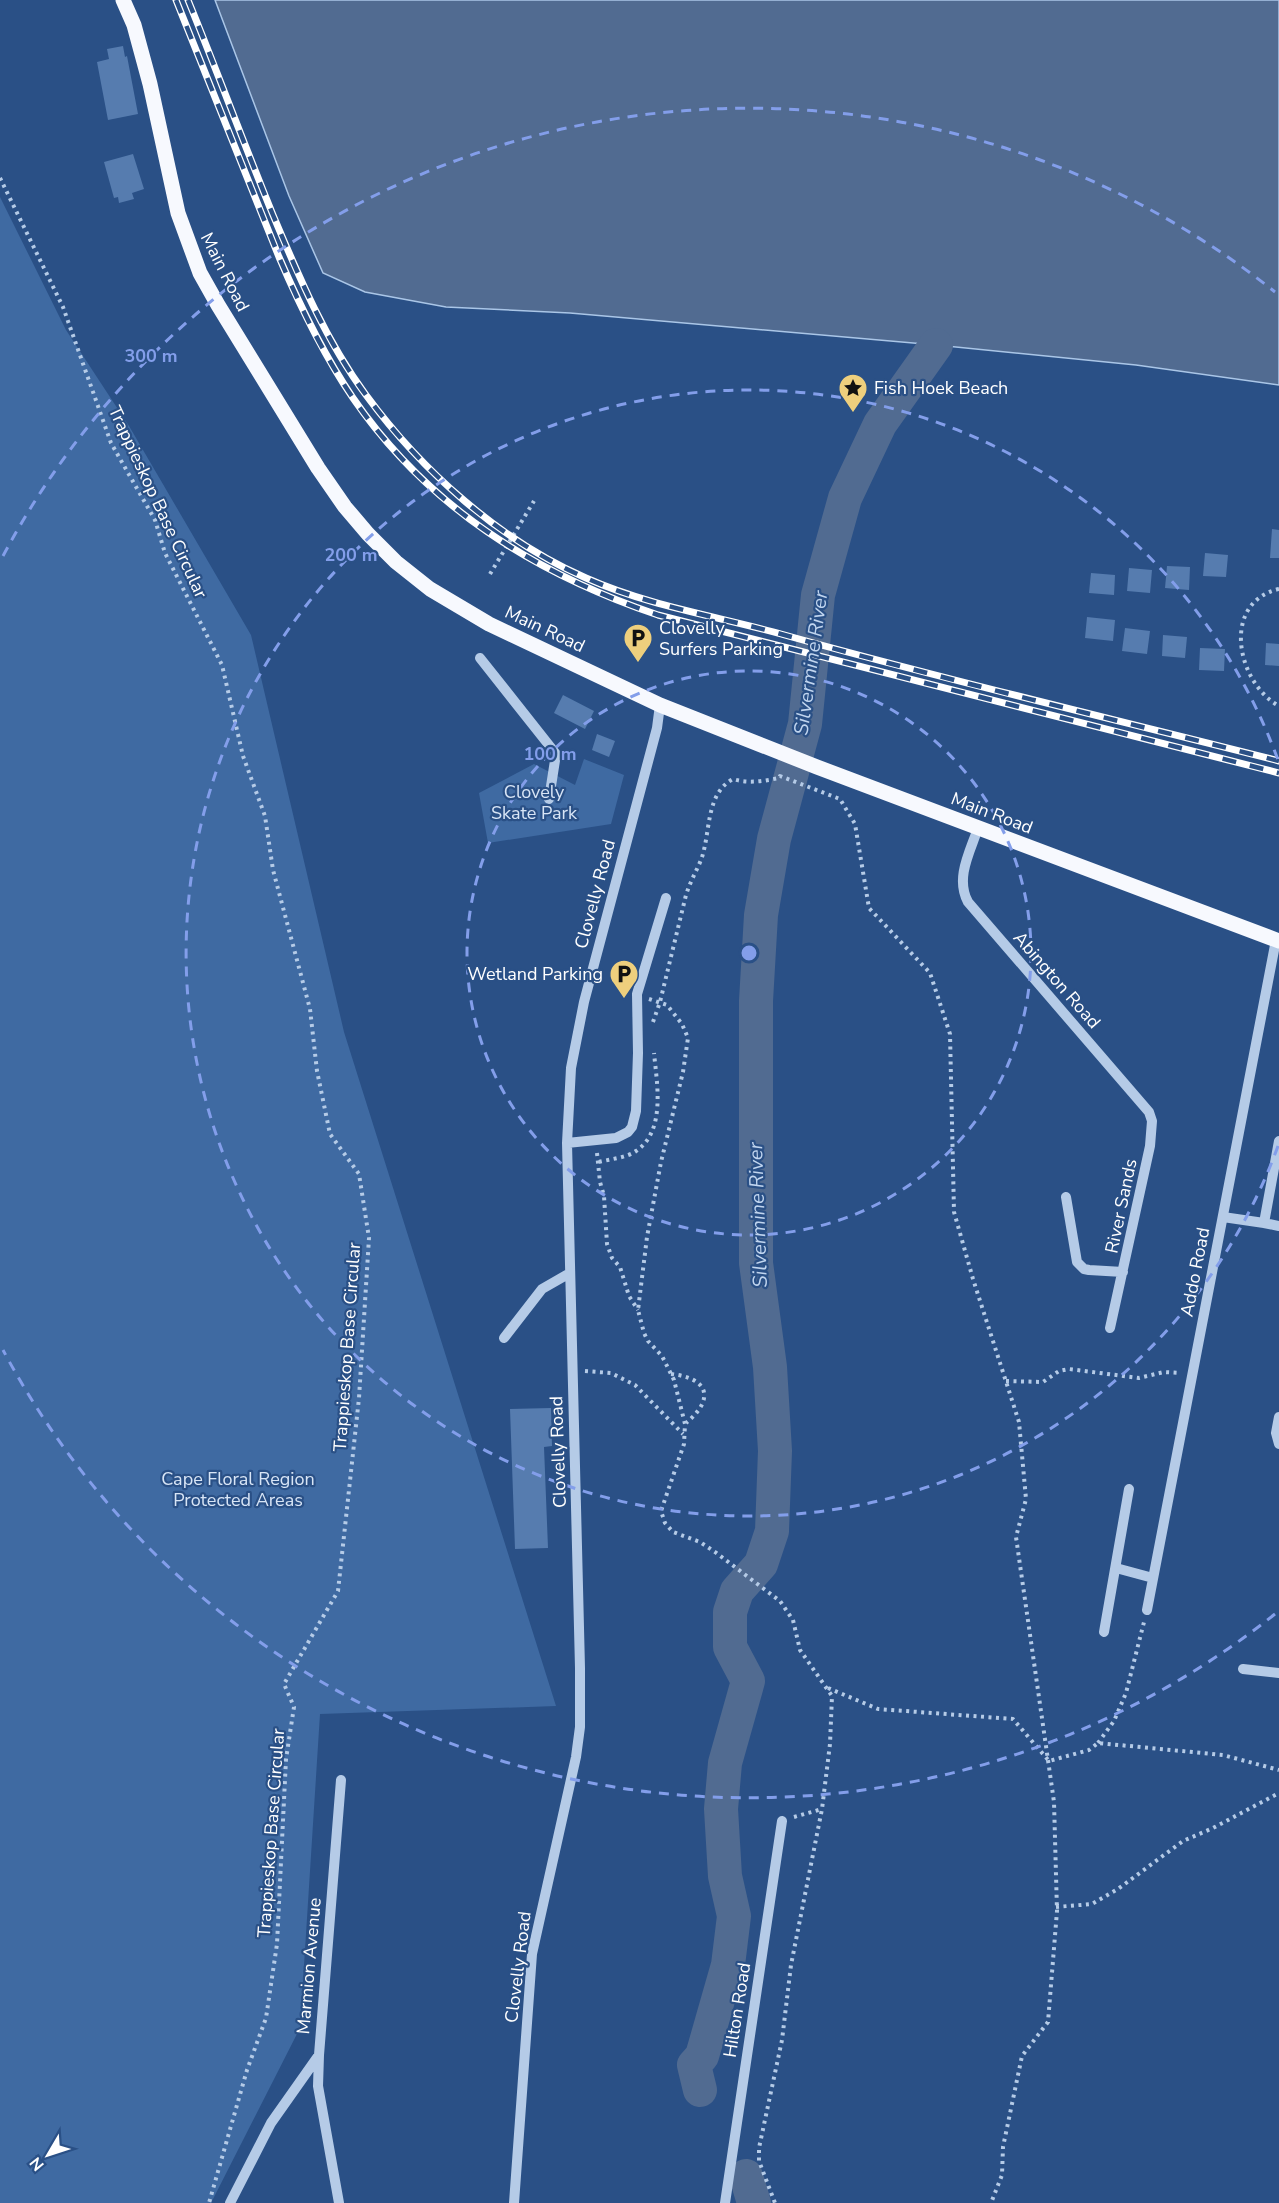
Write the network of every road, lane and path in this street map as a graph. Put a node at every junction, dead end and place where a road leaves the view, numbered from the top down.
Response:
1 (123, 0) edge
2 (0, 178) edge
3 (534, 501) dead end
4 (490, 574) dead end
5 (1279, 590) edge
6 (480, 658) dead end
7 (660, 705) junction
8 (1279, 706) edge
9 (549, 799) dead end
10 (978, 828) junction
11 (666, 898) dead end
12 (1278, 941) edge
13 (637, 994) junction
14 (660, 1002) junction
15 (594, 1141) junction
16 (1279, 1141) edge
17 (567, 1143) junction
18 (1150, 1146) joint
19 (1066, 1197) dead end
20 (1223, 1217) junction
21 (1263, 1223) junction
22 (1279, 1226) edge
23 (1123, 1272) junction
24 (570, 1273) junction
25 (638, 1310) junction
26 (1110, 1328) dead end
27 (504, 1338) dead end
28 (572, 1370) junction
29 (671, 1374) junction
30 (1192, 1377) junction
31 (1006, 1381) junction
32 (1279, 1417) edge
33 (685, 1424) junction
34 (684, 1434) junction
35 (1279, 1444) edge
36 (1129, 1489) dead end
37 (1116, 1568) junction
38 (1153, 1578) junction
39 (1147, 1610) joint
40 (1104, 1632) dead end
41 (1243, 1669) dead end
42 (1279, 1673) edge
43 (827, 1688) junction
44 (1098, 1743) junction
45 (1048, 1761) junction
46 (1279, 1770) edge
47 (341, 1780) dead end
48 (1279, 1793) edge
49 (822, 1809) junction
50 (782, 1821) joint
51 (1056, 1907) junction
52 (319, 2055) junction
53 (209, 2203) edge
54 (230, 2203) edge
55 (339, 2203) edge
56 (514, 2203) edge
57 (725, 2203) edge
58 (775, 2203) edge
59 (991, 2203) edge

1 - 7 main road, Main Road
2 - 53 path, Trappieskop Base Circular
3 - 4 path
5 - 8 path
6 - 9 street
7 - 10 main road, Main Road
7 - 17 street, Clovelly Road
10 - 12 main road, Main Road
10 - 18 street, Abington Road
11 - 13 street
12 - 20 street, Addo Road
13 - 14 path
13 - 15 street
14 - 25 path
14 - 31 path
15 - 17 street
15 - 25 path
16 - 21 street
17 - 24 street, Clovelly Road
18 - 23 street, River Sands
19 - 23 street, River Sands
20 - 21 street
20 - 30 street, Addo Road
21 - 22 street
23 - 26 street, River Sands
24 - 27 street
24 - 28 street, Clovelly Road
25 - 29 path
28 - 34 path
28 - 56 street, Clovelly Road
29 - 33 path
29 - 33 path
30 - 31 path
30 - 38 street, Addo Road
31 - 45 path
32 - 35 street
33 - 34 path
34 - 43 path
36 - 37 street
37 - 38 street
37 - 40 street
38 - 39 street, Addo Road
39 - 44 path
41 - 42 street
43 - 45 path
43 - 49 path
44 - 45 path
44 - 46 path
45 - 51 path
47 - 52 street, Marmion Avenue
48 - 51 path
49 - 50 path
49 - 58 path
50 - 57 street, Hilton Road
51 - 59 path
52 - 54 street, Marmion Avenue
52 - 55 street

